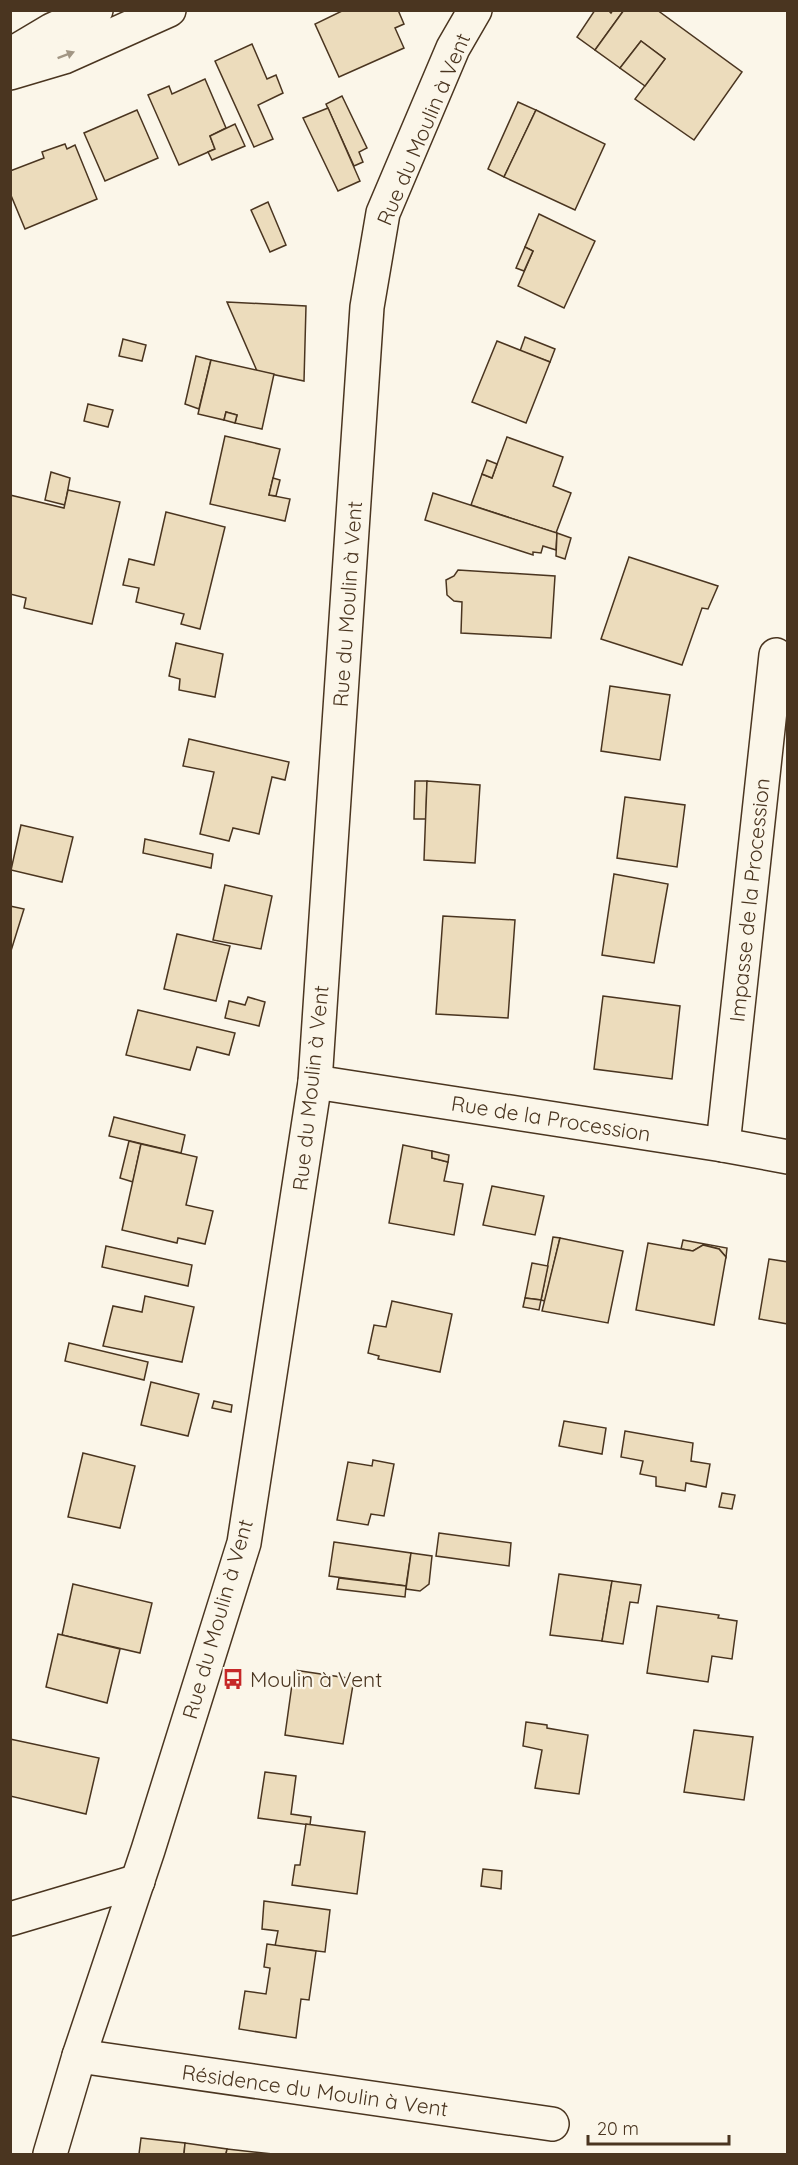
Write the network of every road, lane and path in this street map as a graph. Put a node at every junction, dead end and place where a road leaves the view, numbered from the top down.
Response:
1 (96, 10) edge
2 (169, 10) edge
3 (475, 10) edge
4 (10, 55) edge
5 (10, 74) edge
6 (776, 655) dead end
7 (315, 1082) junction
8 (723, 1145) junction
9 (788, 1157) edge
10 (138, 1881) junction
11 (10, 1919) edge
12 (79, 2056) junction
13 (552, 2124) dead end
14 (50, 2154) edge

1 - 4 street
5 -> 2 street
3 - 7 street, Rue du Moulin à Vent
6 - 8 street, Impasse de la Procession
7 - 8 street, Rue de la Procession
7 - 10 street, Rue du Moulin à Vent
8 - 9 street, Rue de la Procession
10 - 11 street
10 - 12 street, Rue du Moulin à Vent
12 - 13 street, Résidence du Moulin à Vent
12 - 14 street, Rue du Moulin à Vent

